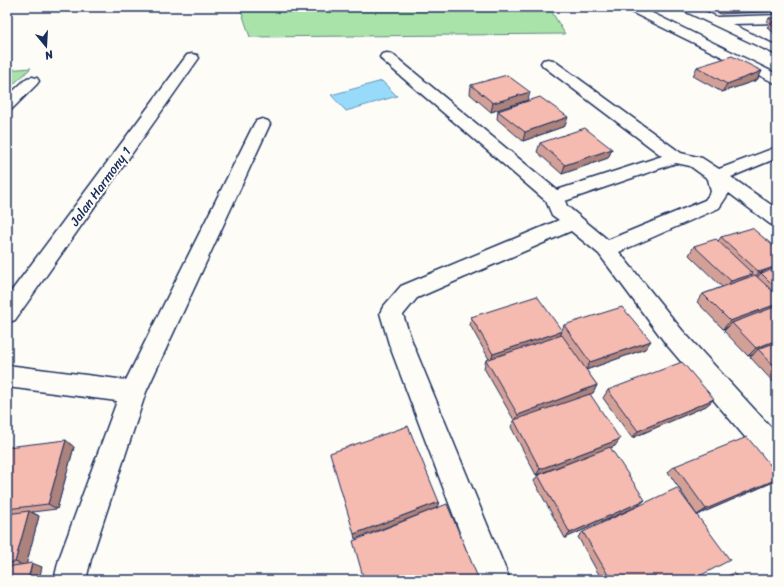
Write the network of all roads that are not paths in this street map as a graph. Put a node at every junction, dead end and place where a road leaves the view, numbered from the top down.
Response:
1 (631, 7) edge
2 (655, 7) edge
3 (686, 7) edge
4 (777, 19) edge
5 (714, 21) junction
6 (777, 51) edge
7 (387, 57) dead end
8 (192, 58) dead end
9 (548, 63) dead end
10 (777, 68) edge
11 (777, 80) edge
12 (32, 81) dead end
13 (7, 106) edge
14 (262, 124) dead end
15 (777, 152) edge
16 (675, 157) junction
17 (717, 176) junction
18 (554, 198) junction
19 (777, 219) edge
20 (573, 222) junction
21 (606, 249) junction
22 (7, 314) edge
23 (7, 376) edge
24 (133, 392) junction
25 (777, 454) edge
26 (70, 580) edge
27 (494, 580) edge

1 - 11 street
2 - 10 street
3 - 5 street
4 - 5 street
5 - 6 street
7 - 18 street
8 - 22 street, Jalan Harmony 1
9 - 16 street
12 - 13 street
14 - 24 street
15 - 17 street
16 - 17 street
16 - 18 street
17 - 19 street
17 - 21 street
18 - 20 street
20 - 21 street
20 - 27 street
21 - 25 street
23 - 24 street
24 - 26 street

